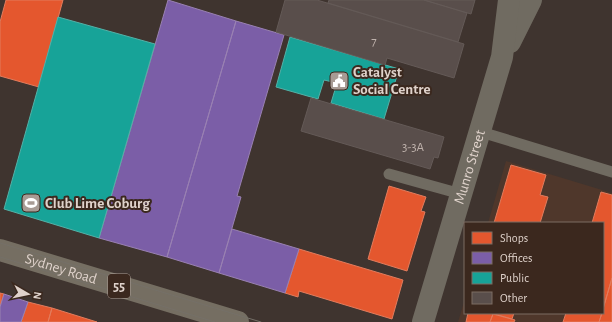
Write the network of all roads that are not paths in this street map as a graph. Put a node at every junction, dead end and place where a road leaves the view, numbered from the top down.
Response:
1 (509, 0) edge
2 (530, 0) edge
3 (502, 57) junction
4 (480, 132) junction
5 (612, 172) edge
6 (389, 174) dead end
7 (462, 194) junction
8 (0, 250) edge
9 (238, 322) edge
10 (423, 322) edge

1 - 3 street, Munro Street
2 - 3 street, Munro Street
3 - 4 street, Munro Street
4 - 5 lane
4 - 7 street, Munro Street
6 - 7 lane
7 - 10 street, Munro Street
8 - 9 highway, Sydney Road / 55

